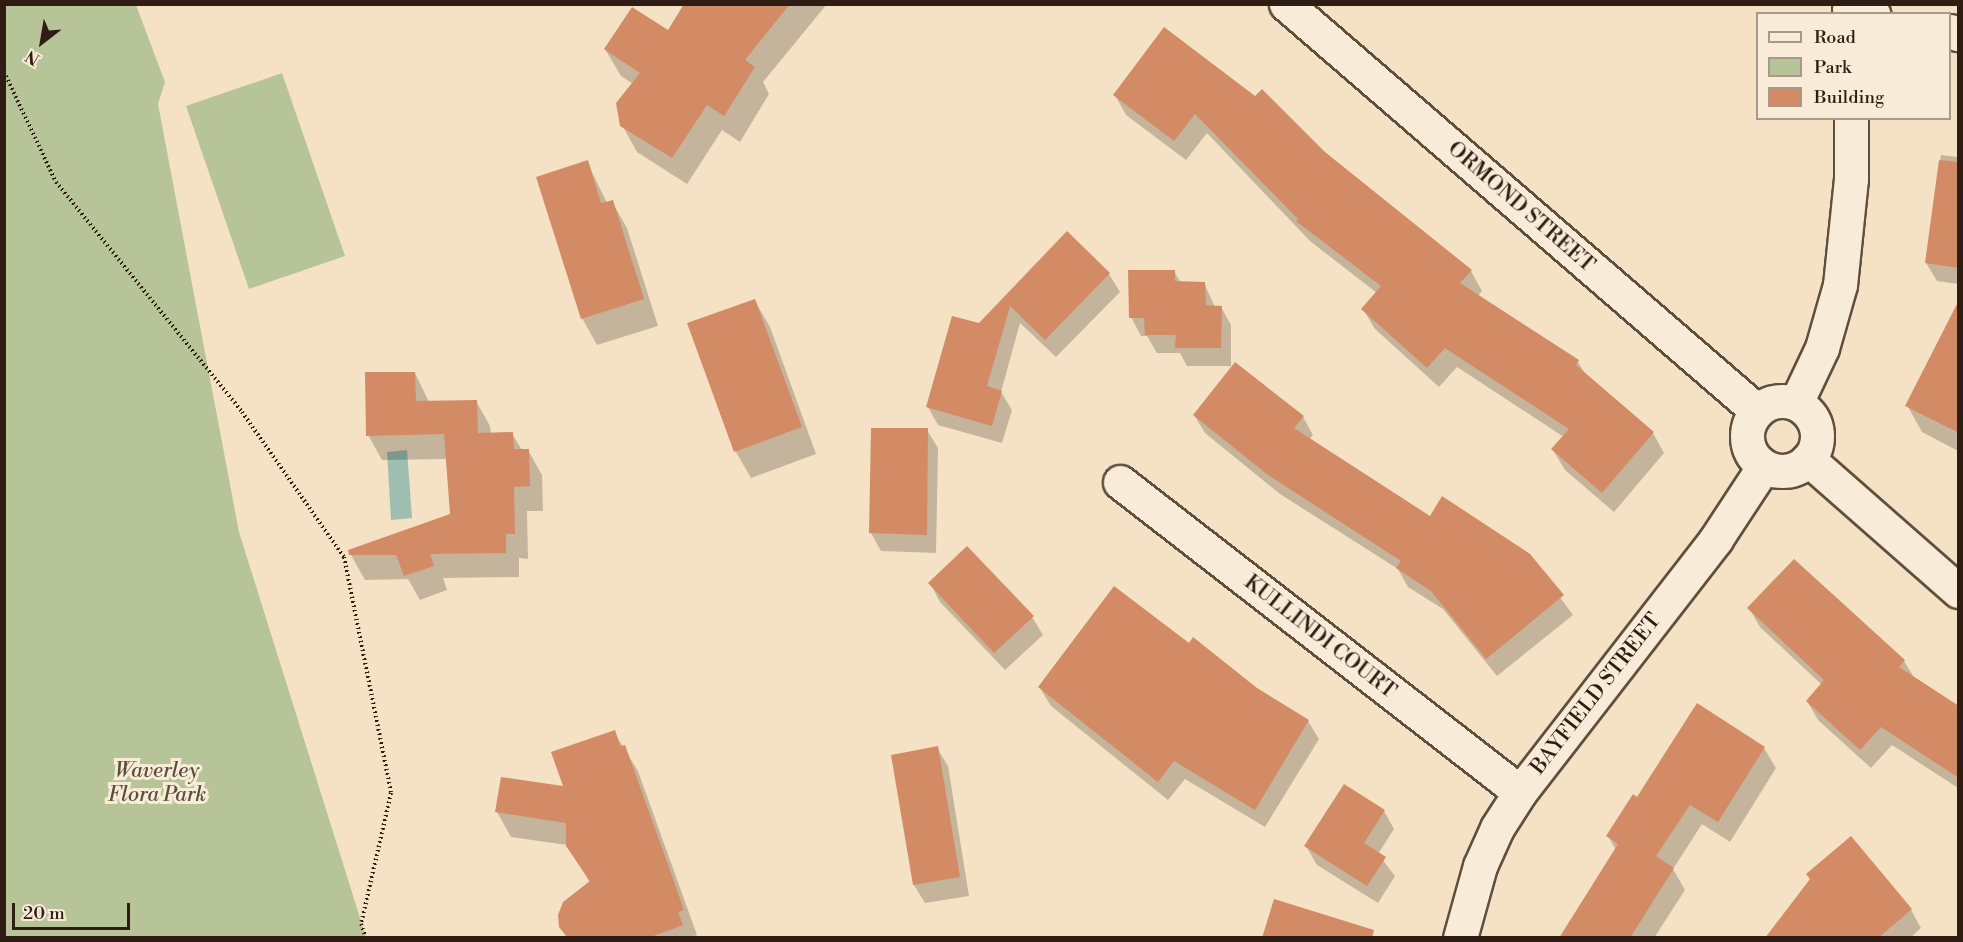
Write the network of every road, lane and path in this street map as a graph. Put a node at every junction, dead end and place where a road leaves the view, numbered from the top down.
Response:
1 (1286, 4) edge
2 (4, 72) edge
3 (1851, 120) edge
4 (1796, 403) junction
5 (1756, 410) junction
6 (1808, 459) junction
7 (1764, 466) junction
8 (1120, 482) dead end
9 (1959, 591) edge
10 (1520, 792) junction
11 (366, 938) edge
12 (1460, 938) edge

1 - 5 street, ORMOND STREET
2 - 11 path
3 - 4 street
4 - 5 street
4 - 6 street
5 - 7 street
6 - 7 street
6 - 9 street
7 - 10 street, BAYFIELD STREET
8 - 10 street, KULLINDI COURT
10 - 12 street, BAYFIELD STREET

